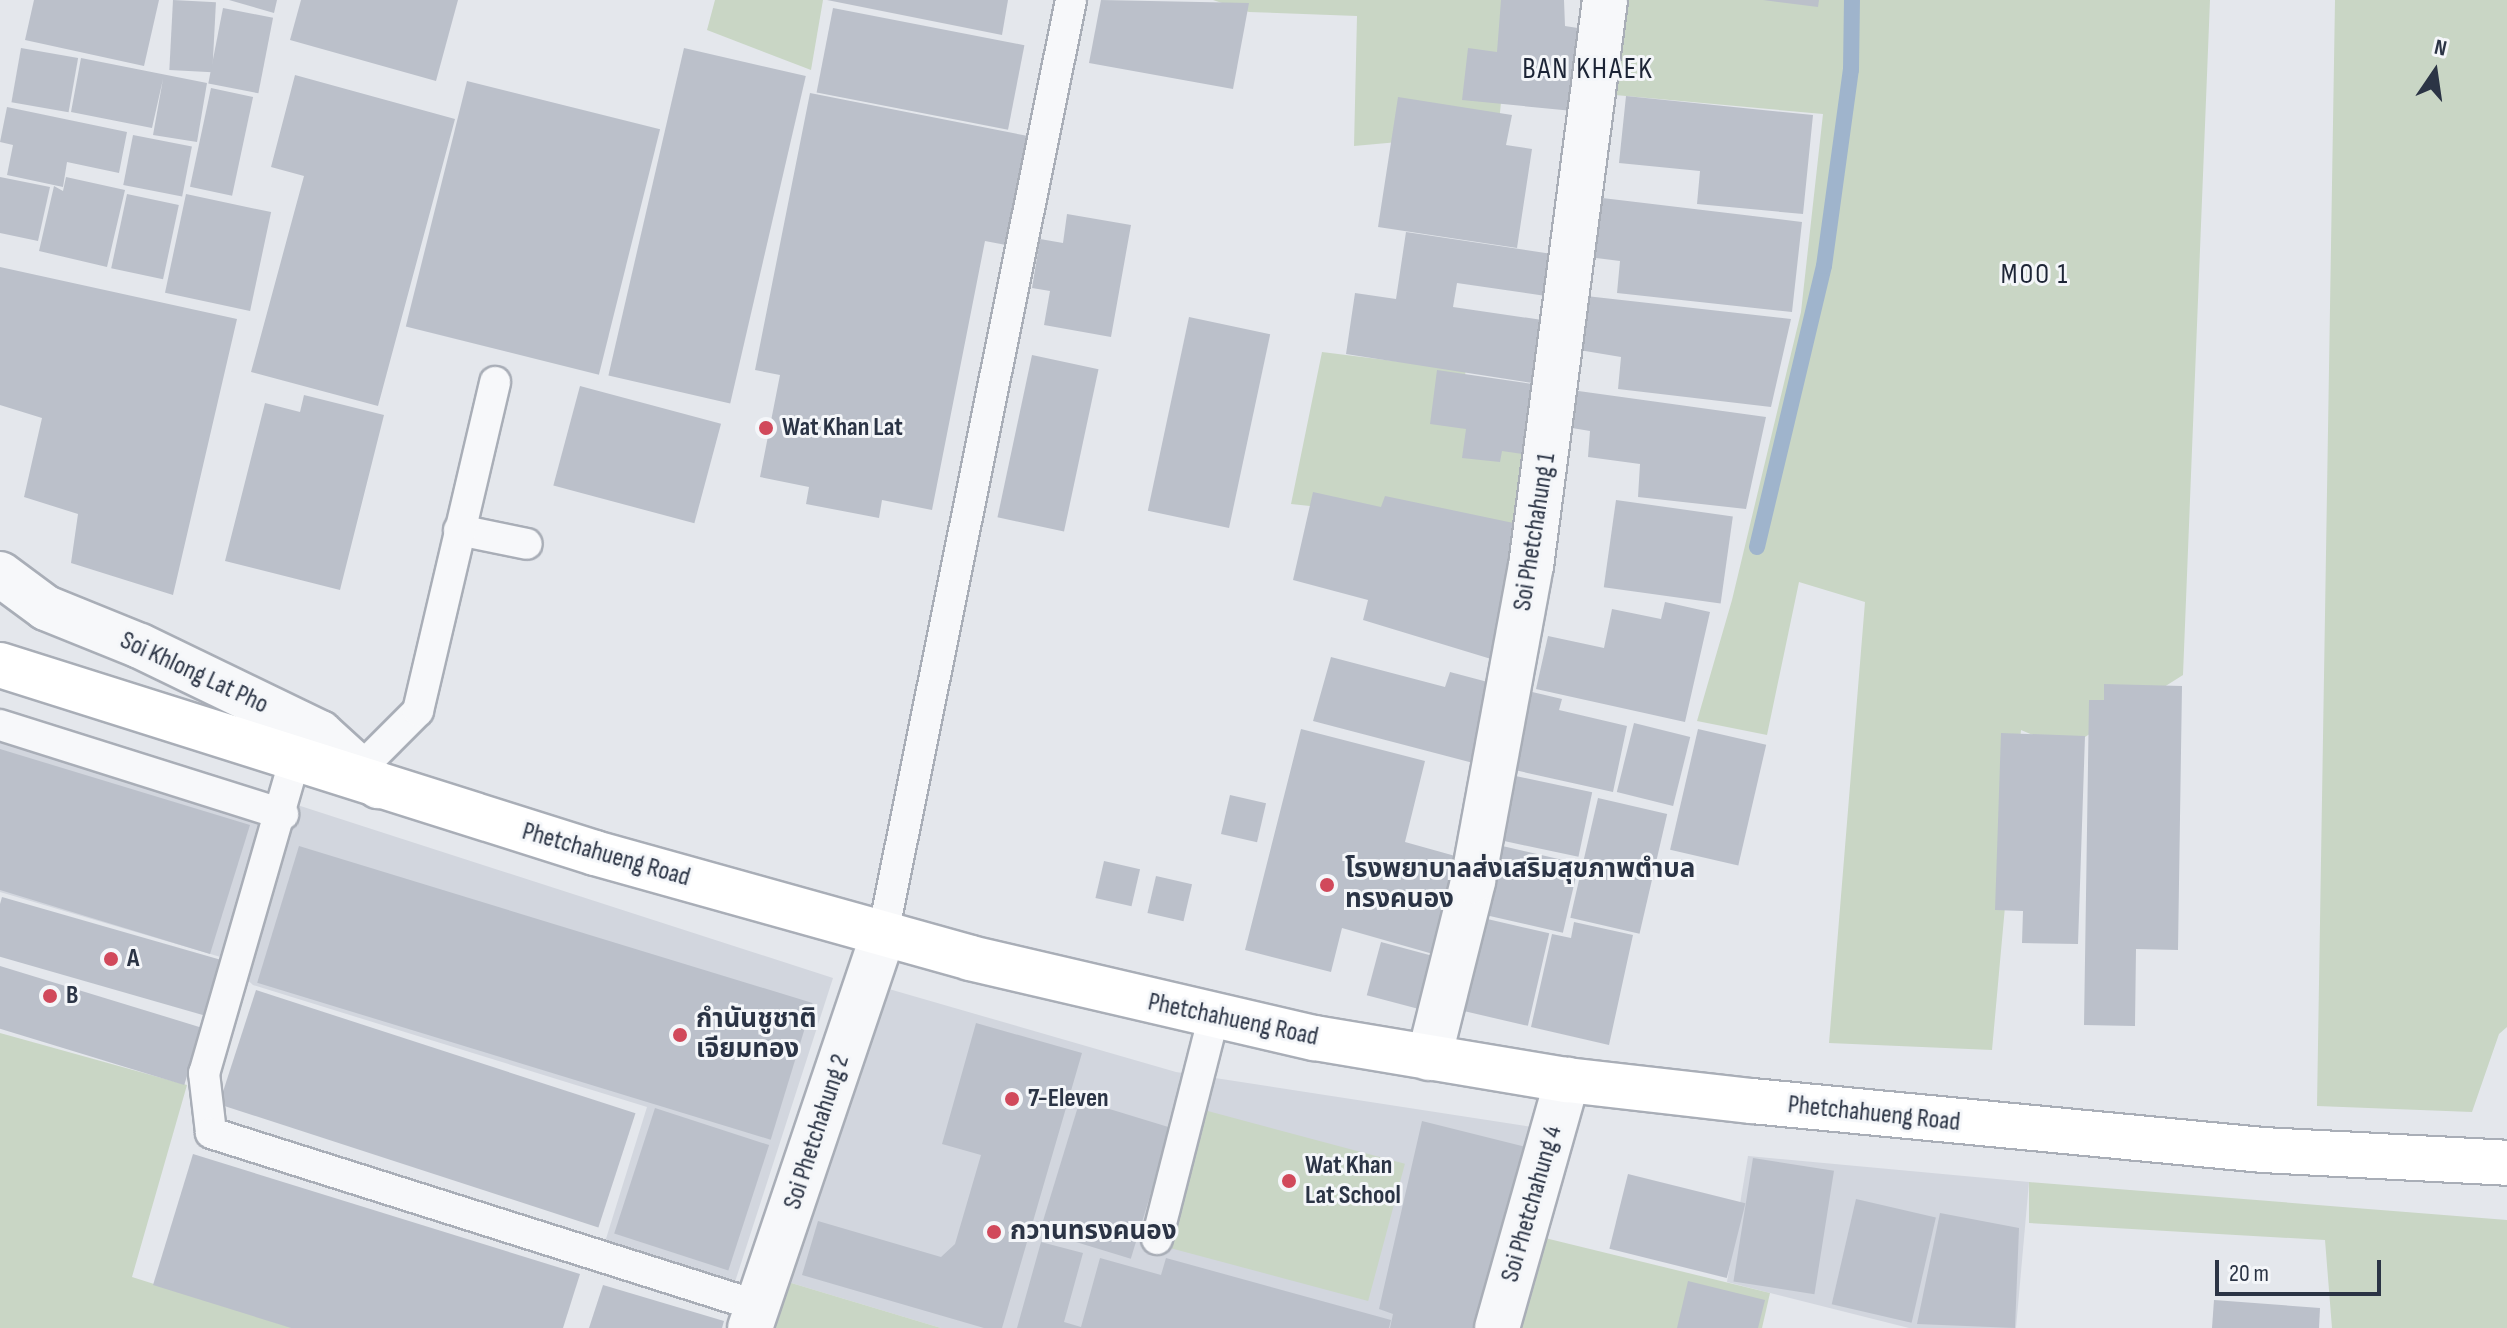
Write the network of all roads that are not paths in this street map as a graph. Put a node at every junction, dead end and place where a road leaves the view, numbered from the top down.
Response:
1 (1071, 0) edge
2 (1605, 0) edge
3 (495, 382) dead end
4 (459, 530) junction
5 (527, 544) dead end
6 (0, 574) edge
7 (0, 665) edge
8 (0, 725) edge
9 (294, 762) junction
10 (369, 778) junction
11 (283, 814) junction
12 (883, 934) junction
13 (1214, 1016) junction
14 (1429, 1058) junction
15 (1567, 1080) junction
16 (2507, 1163) edge
17 (1157, 1239) dead end
18 (754, 1317) edge
19 (1497, 1328) edge

1 - 12 lane
2 - 14 street, Soi Phetchahung 1
3 - 4 lane
4 - 5 lane
4 - 10 lane
6 - 10 street, Soi Khlong Lat Pho
7 - 9 main road, Phetchahueng Road
8 - 11 lane
9 - 10 main road, Phetchahueng Road
9 - 11 lane
10 - 12 main road, Phetchahueng Road
11 - 18 lane
12 - 13 main road, Phetchahueng Road
12 - 18 street, Soi Phetchahung 2
13 - 14 main road, Phetchahueng Road
13 - 17 lane
14 - 15 main road, Phetchahueng Road
15 - 16 main road, Phetchahueng Road
15 - 19 street, Soi Phetchahung 4

